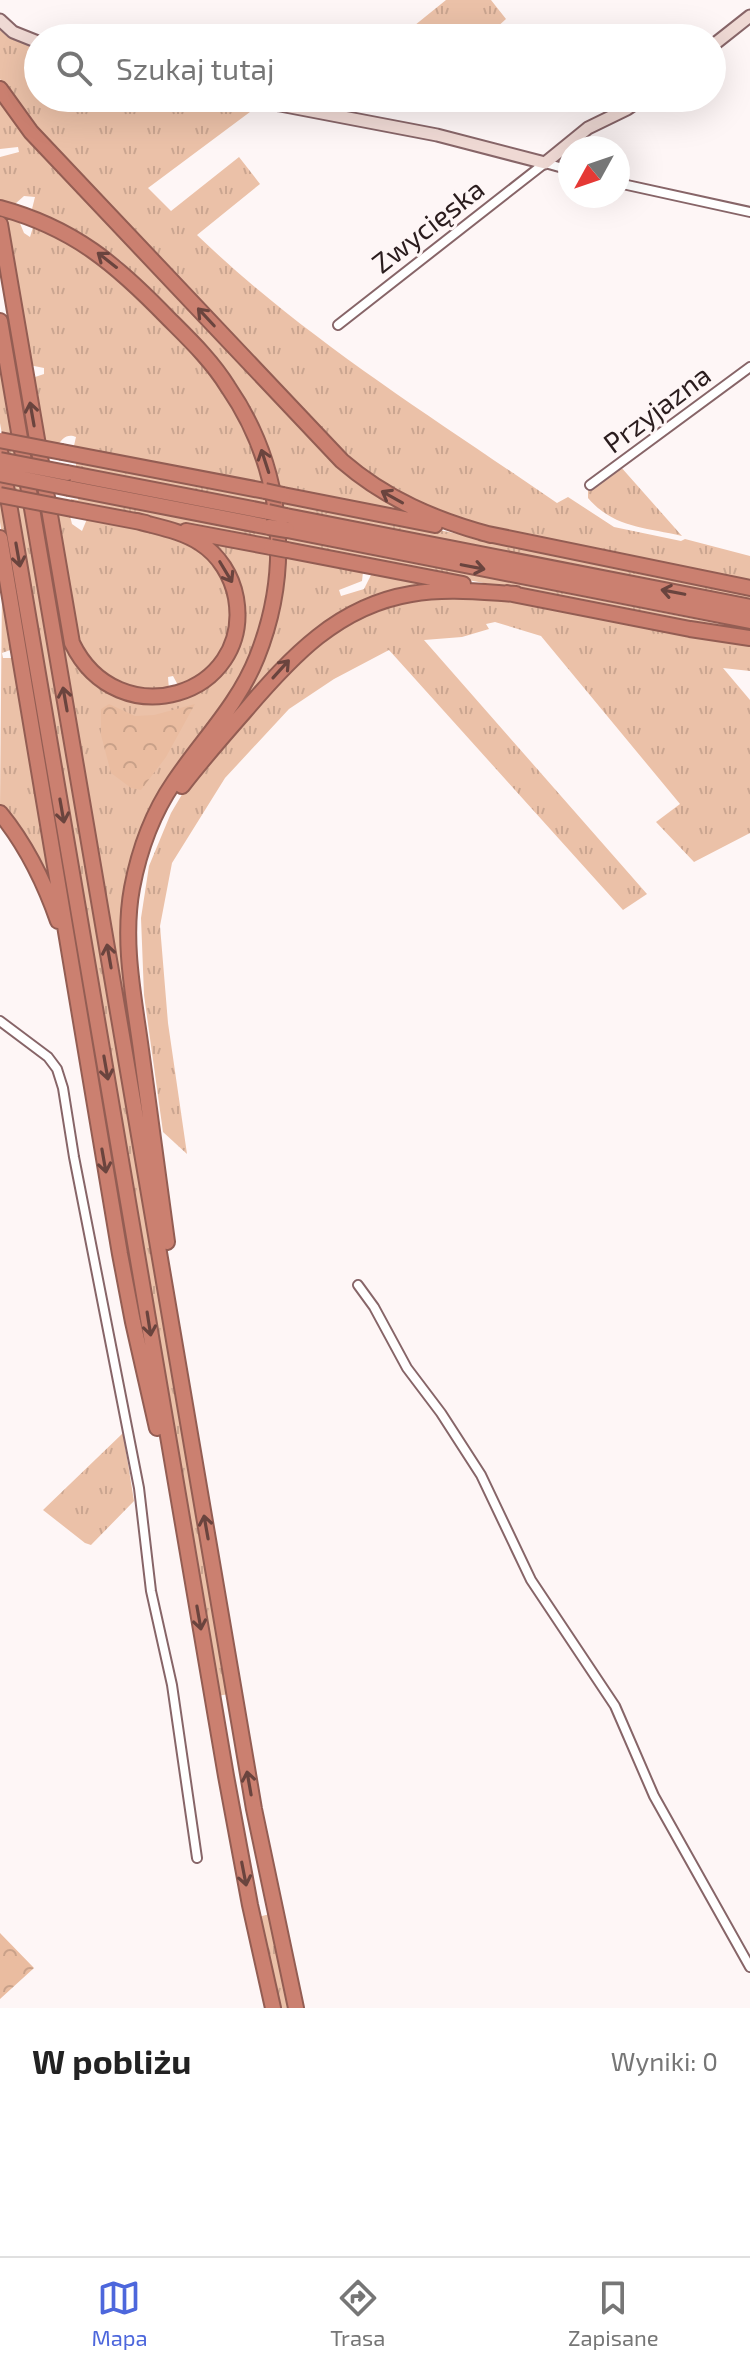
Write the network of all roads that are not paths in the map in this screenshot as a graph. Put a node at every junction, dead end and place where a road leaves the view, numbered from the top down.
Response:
1 (750, 16) edge
2 (0, 20) edge
3 (726, 35) edge
4 (24, 36) edge
5 (0, 89) edge
6 (317, 112) edge
7 (621, 112) edge
8 (545, 163) junction
9 (558, 167) edge
10 (630, 186) edge
11 (0, 208) edge
12 (750, 212) edge
13 (0, 224) edge
14 (0, 321) edge
15 (338, 325) dead end
16 (750, 367) edge
17 (0, 440) edge
18 (0, 451) edge
19 (0, 460) edge
20 (0, 474) edge
21 (68, 480) junction
22 (590, 485) dead end
23 (0, 495) edge
24 (137, 521) junction
25 (286, 523) junction
26 (491, 535) junction
27 (0, 538) edge
28 (750, 588) edge
29 (516, 594) junction
30 (750, 607) edge
31 (750, 621) edge
32 (750, 638) edge
33 (0, 813) edge
34 (133, 884) junction
35 (73, 973) junction
36 (0, 1021) edge
37 (358, 1285) dead end
38 (175, 1346) junction
39 (180, 1514) junction
40 (197, 1858) dead end
41 (750, 1967) edge
42 (273, 2008) edge
43 (296, 2008) edge

1 - 3 street
2 - 4 street
26 -> 5 highway
6 - 8 street
7 - 8 street
8 - 9 street
8 - 15 street, Zwycięska
10 - 12 street
34 -> 11 highway
24 -> 13 highway
38 -> 14 highway
16 - 22 street, Przyjazna
17 - 26 highway, bridge
18 -> 39 highway
19 - 21 highway, bridge
20 - 21 highway, bridge
21 - 25 highway, bridge
23 - 24 highway, bridge
24 - 29 highway, bridge
30 -> 25 highway
25 -> 31 highway
26 - 28 highway
27 - 35 highway
29 - 32 highway
34 -> 29 highway
33 - 35 highway
34 - 38 highway
35 -> 39 highway
36 - 40 street
37 - 41 street
43 -> 38 highway
39 -> 42 highway

